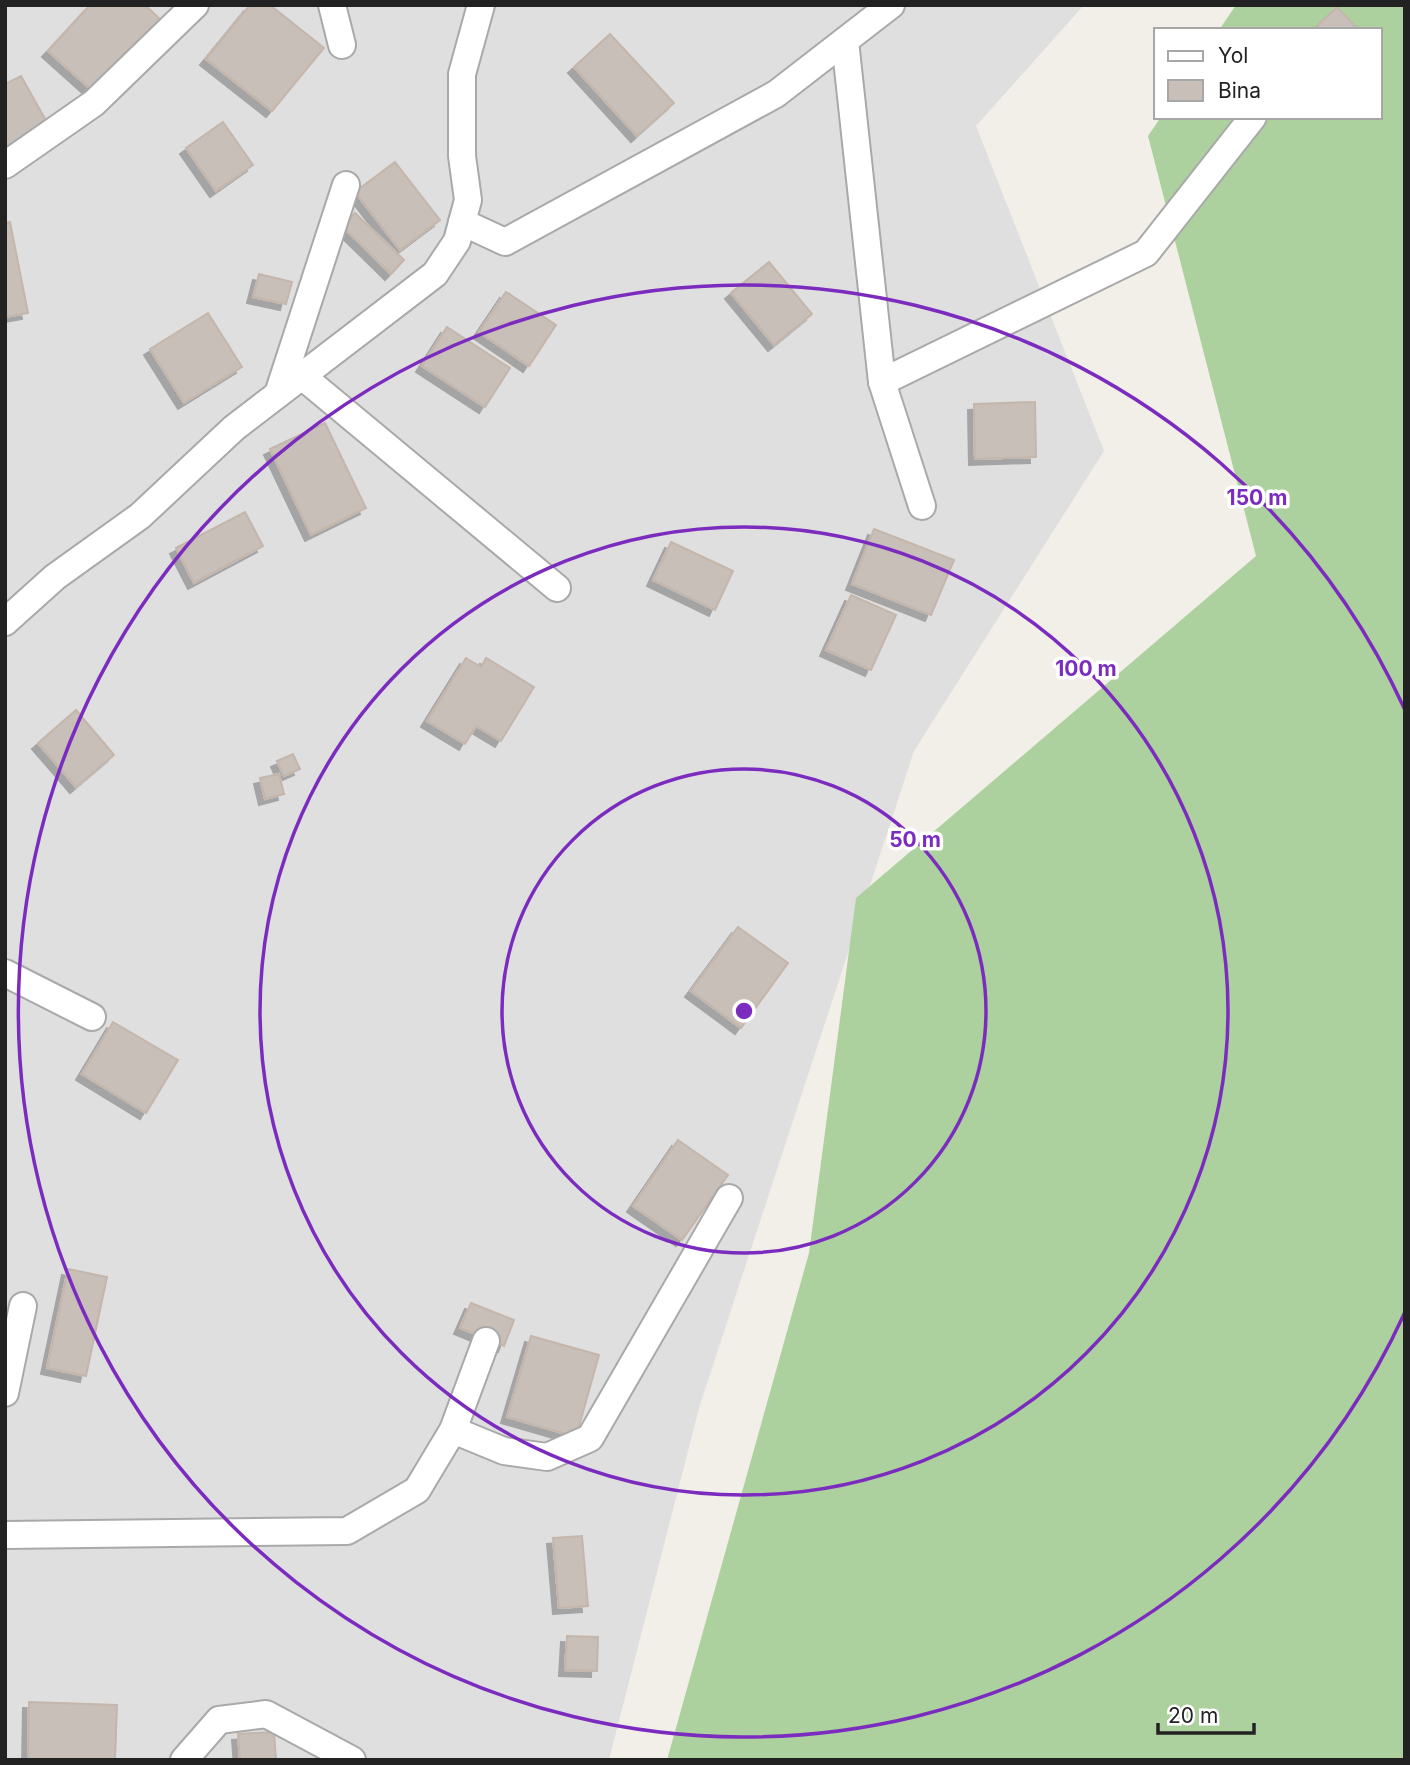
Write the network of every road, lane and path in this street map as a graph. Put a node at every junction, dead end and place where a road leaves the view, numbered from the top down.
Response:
1 (195, 5) edge
2 (332, 5) edge
3 (481, 5) edge
4 (891, 5) edge
5 (845, 41) junction
6 (342, 44) dead end
7 (1251, 119) edge
8 (5, 165) edge
9 (346, 185) dead end
10 (462, 222) junction
11 (302, 376) junction
12 (882, 382) junction
13 (278, 394) junction
14 (922, 506) dead end
15 (557, 588) dead end
16 (5, 622) edge
17 (5, 973) edge
18 (92, 1017) dead end
19 (729, 1198) dead end
20 (23, 1306) dead end
21 (486, 1341) dead end
22 (5, 1393) edge
23 (453, 1430) junction
24 (5, 1535) edge
25 (184, 1760) edge
26 (352, 1760) edge

1 - 8 street
2 - 6 street
3 - 10 street
4 - 5 street
5 - 10 street
5 - 12 street
7 - 12 street
9 - 13 street
10 - 11 street
11 - 13 street
11 - 15 street
12 - 14 street
13 - 16 street
17 - 18 street
19 - 23 street
20 - 22 street
21 - 23 street
23 - 24 street
25 - 26 street

